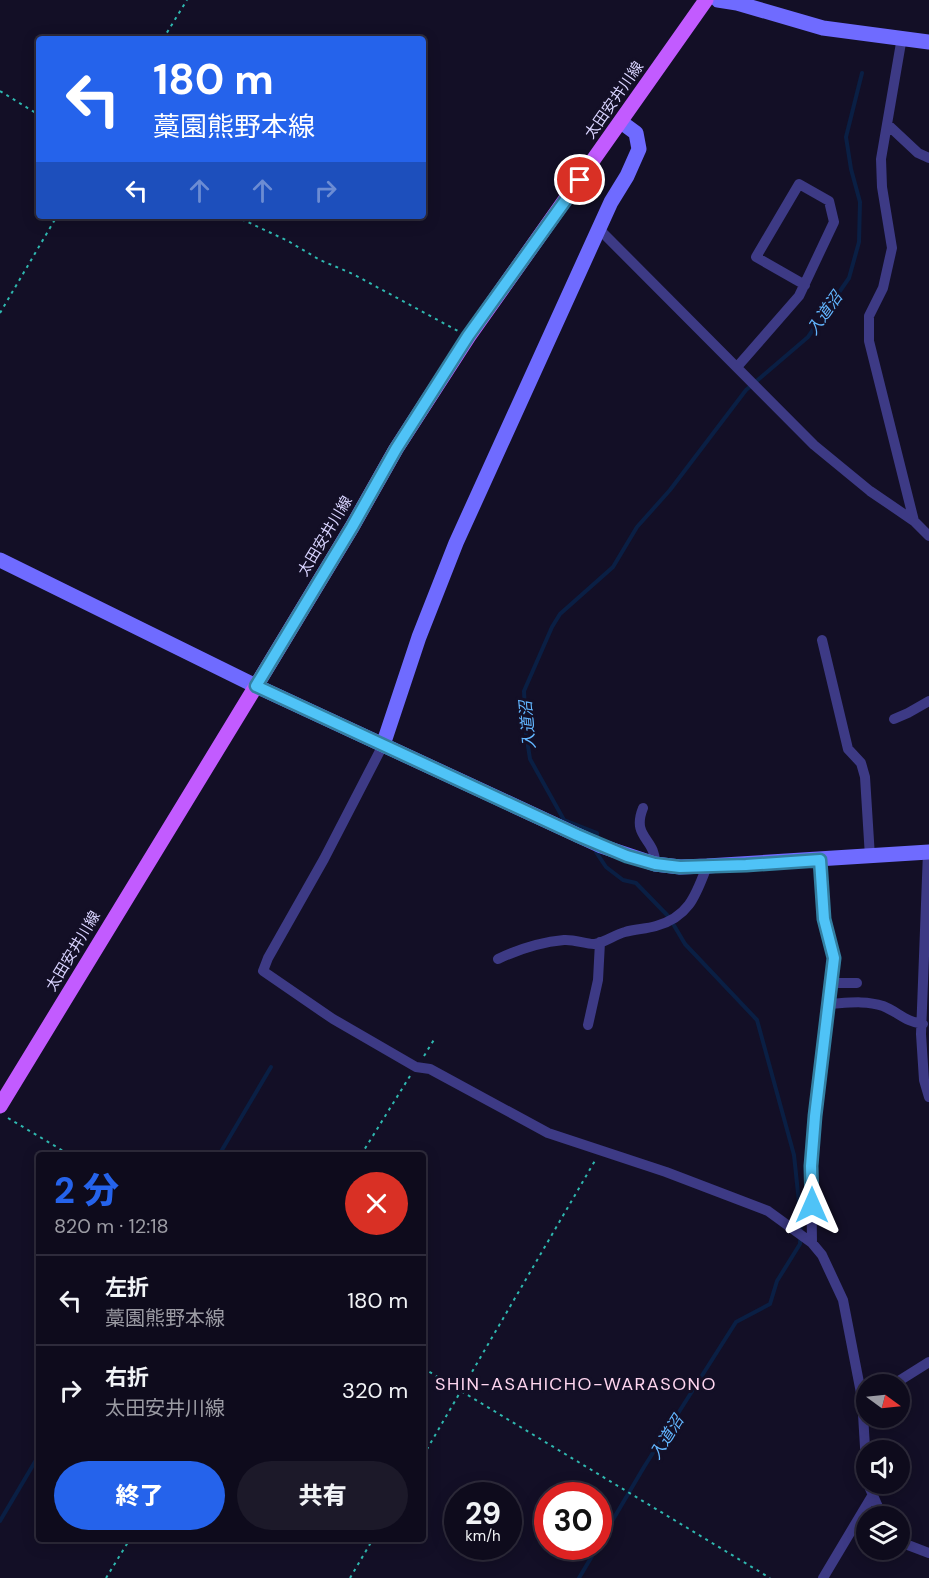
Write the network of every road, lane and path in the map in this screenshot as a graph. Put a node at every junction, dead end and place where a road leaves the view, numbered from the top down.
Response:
1 (187, 0) edge
2 (706, 0) edge
3 (718, 0) edge
4 (165, 36) edge
5 (902, 37) junction
6 (929, 42) edge
7 (0, 91) edge
8 (36, 113) edge
9 (621, 122) junction
10 (887, 124) junction
11 (929, 158) edge
12 (55, 219) edge
13 (241, 219) edge
14 (600, 230) junction
15 (805, 285) junction
16 (0, 312) edge
17 (468, 336) junction
18 (737, 367) junction
19 (914, 521) junction
20 (929, 536) edge
21 (0, 560) edge
22 (822, 640) dead end
23 (256, 686) junction
24 (929, 701) edge
25 (894, 719) dead end
26 (382, 745) junction
27 (643, 808) dead end
28 (929, 852) edge
29 (870, 857) junction
30 (820, 860) junction
31 (655, 864) junction
32 (707, 866) junction
33 (600, 942) junction
34 (498, 959) dead end
35 (831, 983) junction
36 (857, 983) dead end
37 (829, 1004) junction
38 (923, 1024) junction
39 (588, 1025) dead end
40 (435, 1038) dead end
41 (416, 1067) junction
42 (929, 1097) edge
43 (0, 1106) edge
44 (0, 1113) edge
45 (602, 1149) junction
46 (65, 1152) edge
47 (363, 1152) edge
48 (810, 1242) junction
49 (929, 1362) edge
50 (426, 1370) edge
51 (859, 1374) edge
52 (910, 1374) edge
53 (461, 1392) junction
54 (426, 1451) edge
55 (872, 1496) joint
56 (877, 1506) edge
57 (128, 1542) edge
58 (371, 1542) edge
59 (910, 1546) edge
60 (929, 1553) edge
61 (106, 1578) edge
62 (350, 1578) edge
63 (770, 1578) edge
64 (823, 1578) edge

1 - 4 path
2 - 9 main road, 太田安井川線
3 - 5 street
5 - 6 street
5 - 10 street
7 - 8 path
9 - 14 street
9 - 17 main road, 太田安井川線
10 - 11 street
10 - 19 street
12 - 16 path
13 - 17 path
14 - 18 street
14 - 26 street
15 - 15 street
15 - 18 street
17 - 23 main road, 太田安井川線
18 - 19 street
19 - 20 street
21 - 23 street
22 - 29 street
23 - 26 street
23 - 43 main road, 太田安井川線
24 - 25 street
26 - 31 street
26 - 41 street
27 - 31 street
28 - 29 street
28 - 38 street
29 - 30 street
30 - 32 street
30 - 35 street
31 - 32 street
32 - 33 street
33 - 34 street
33 - 39 street
35 - 36 street
35 - 37 street
37 - 38 street
37 - 48 street
38 - 42 street
40 - 41 path
41 - 45 street
41 - 47 path
44 - 46 path
45 - 48 street
45 - 53 path
48 - 51 street
49 - 52 street
50 - 53 path
53 - 54 path
53 - 63 path
55 - 56 street
55 - 64 street
57 - 61 path
58 - 62 path
59 - 60 street

